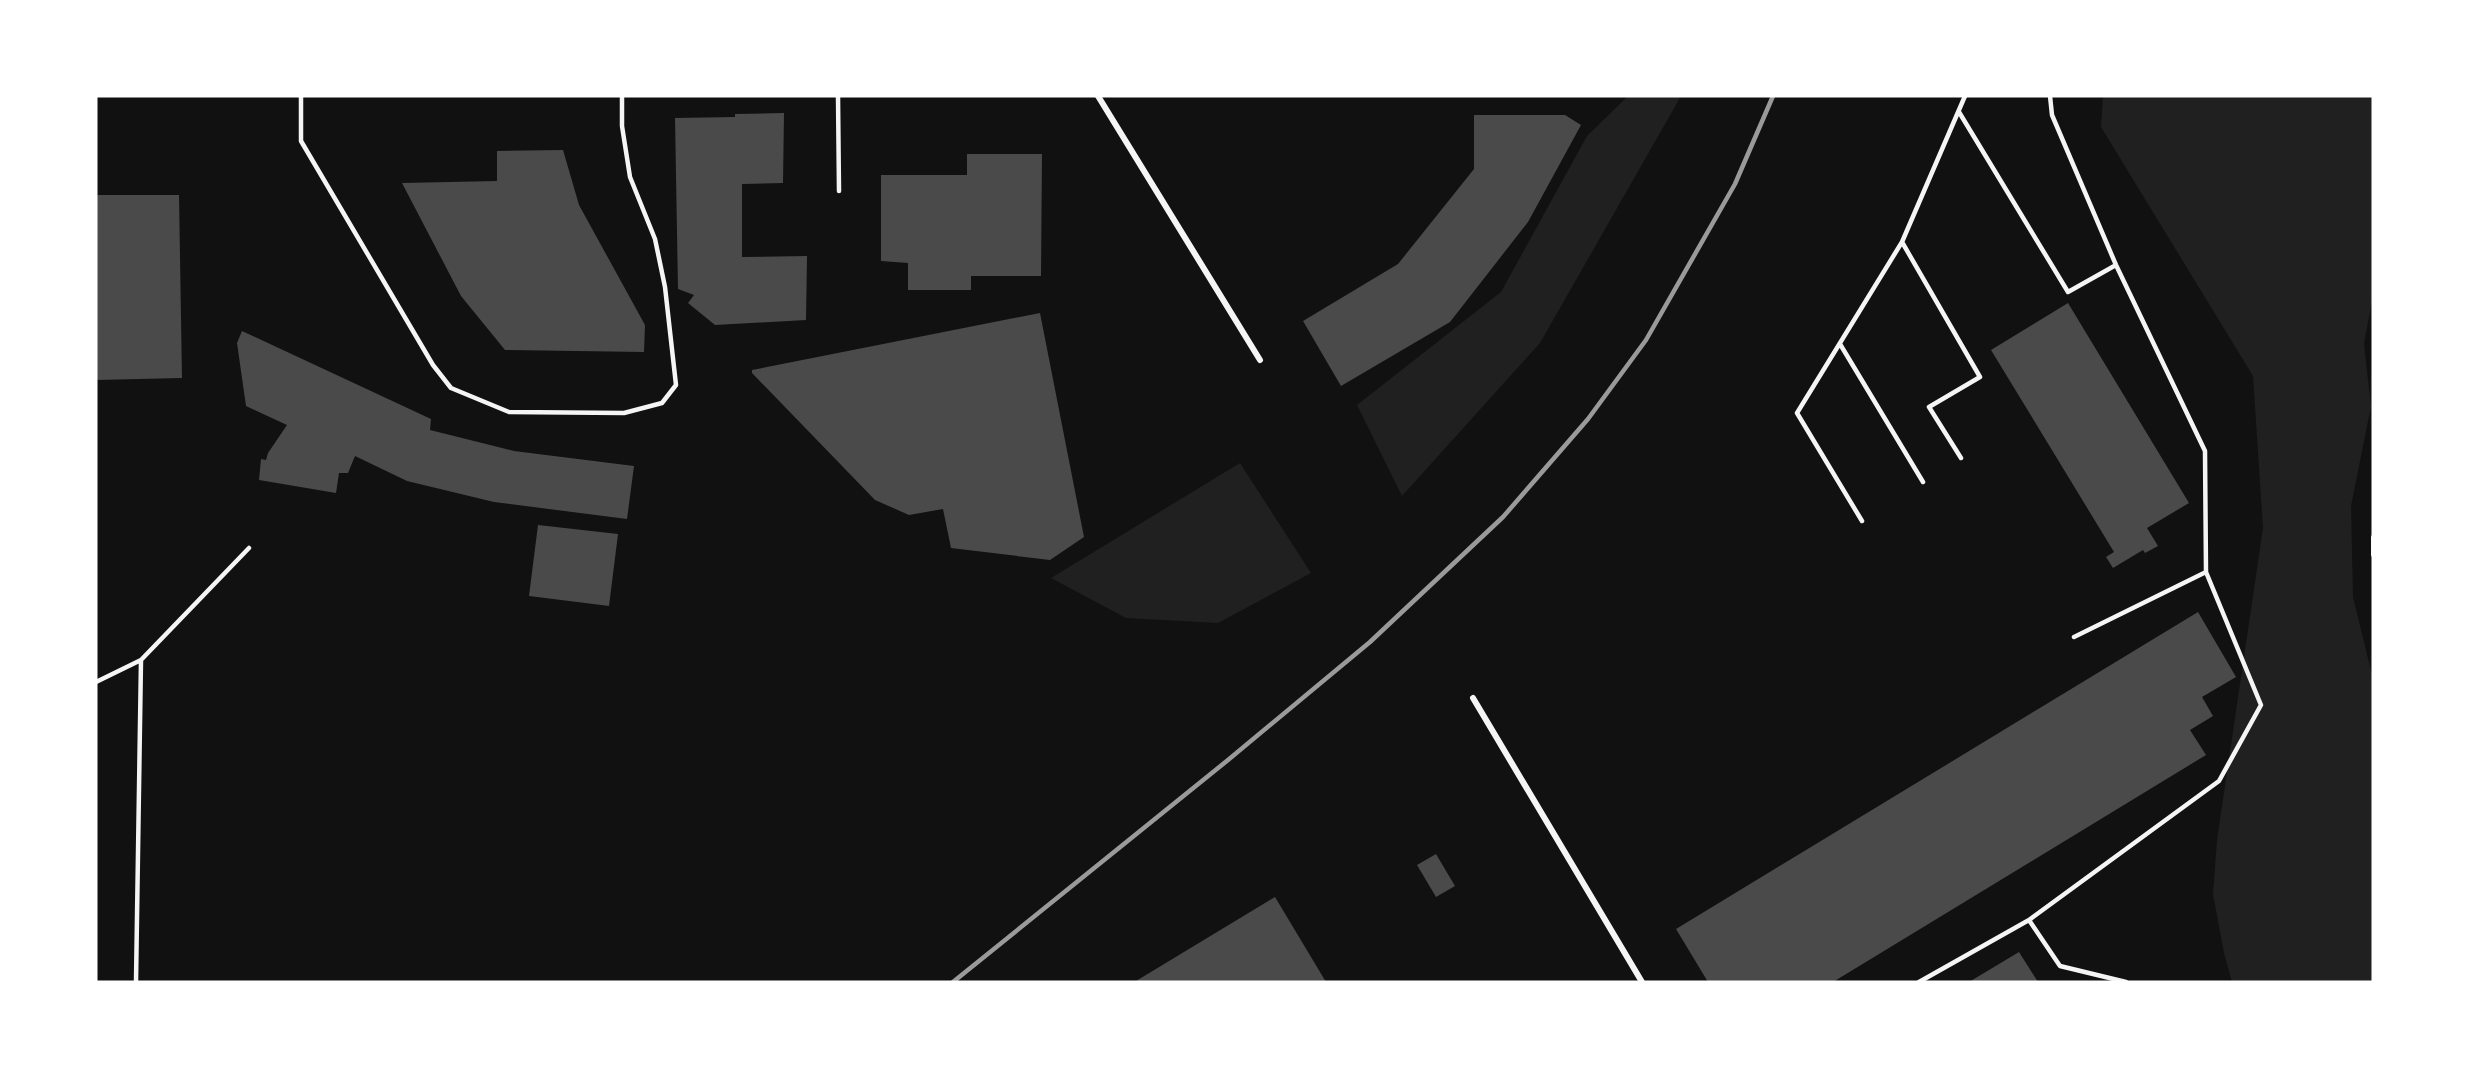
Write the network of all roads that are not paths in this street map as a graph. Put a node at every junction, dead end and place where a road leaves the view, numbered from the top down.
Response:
1 (301, 96) edge
2 (622, 96) edge
3 (838, 96) edge
4 (1098, 96) edge
5 (1965, 96) edge
6 (2050, 96) edge
7 (1959, 112) junction
8 (839, 191) dead end
9 (1902, 242) junction
10 (2116, 265) junction
11 (1840, 344) junction
12 (1260, 360) dead end
13 (1961, 458) dead end
14 (1923, 482) dead end
15 (1862, 520) dead end
16 (249, 548) dead end
17 (2206, 573) junction
18 (2074, 637) dead end
19 (141, 660) junction
20 (96, 682) edge
21 (1473, 698) dead end
22 (2029, 920) junction
23 (136, 982) edge
24 (1642, 982) edge
25 (1918, 982) edge
26 (2126, 982) edge

1 - 2 lane
3 - 8 lane
4 - 12 street
5 - 7 lane
6 - 10 lane
7 - 9 lane
7 - 10 lane
9 - 11 lane
9 - 13 lane
10 - 17 lane
11 - 14 lane
11 - 15 lane
16 - 19 lane
17 - 18 lane
17 - 22 lane
19 - 20 lane
19 - 23 lane
21 - 24 street
22 - 25 lane
22 - 26 lane

